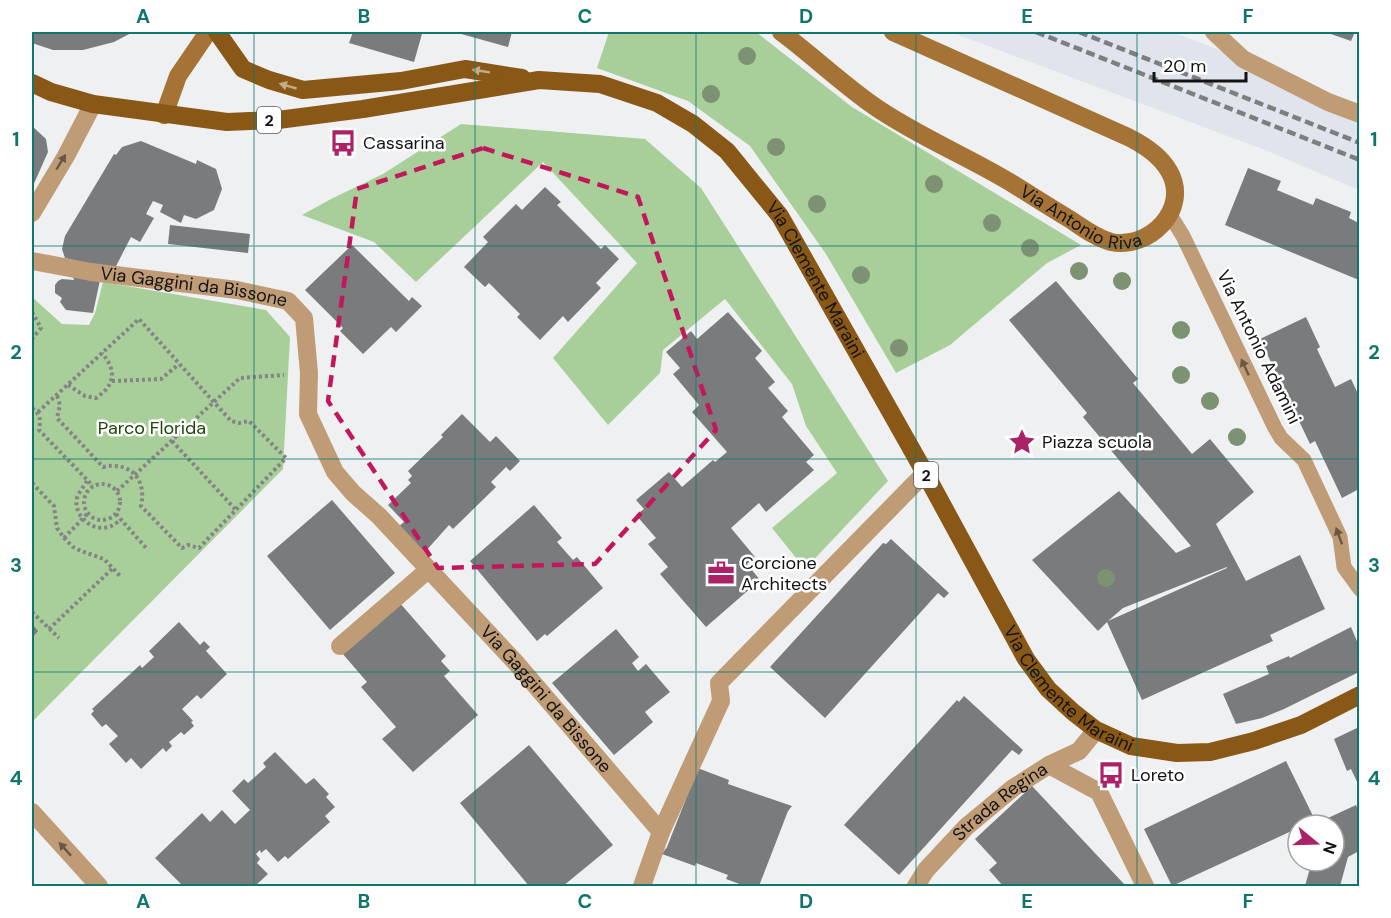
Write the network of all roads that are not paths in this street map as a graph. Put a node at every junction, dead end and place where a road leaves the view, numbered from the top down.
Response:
1 (208, 32) edge
2 (217, 32) edge
3 (781, 32) edge
4 (893, 32) edge
5 (1214, 32) edge
6 (538, 80) junction
7 (32, 83) edge
8 (93, 104) junction
9 (1359, 114) edge
10 (164, 115) junction
11 (32, 213) edge
12 (1170, 215) junction
13 (32, 261) edge
14 (925, 472) junction
15 (428, 570) junction
16 (1359, 589) edge
17 (340, 646) dead end
18 (1359, 695) edge
19 (1096, 730) junction
20 (1049, 765) junction
21 (32, 812) edge
22 (661, 832) junction
23 (99, 886) edge
24 (642, 886) edge
25 (916, 886) edge
26 (1145, 886) edge

1 - 10 main road
6 -> 2 main road
3 - 12 main road, Via Antonio Riva
4 - 12 main road, Via Antonio Riva
5 - 9 street
6 - 10 main road, Via Clemente Maraini / 2
6 - 14 main road, Via Clemente Maraini / 2
7 - 8 main road, 2
8 - 10 main road, Via Clemente Maraini / 2
11 -> 8 street
16 -> 12 lane, Via Antonio Adamini
13 - 15 street, Via Gaggini da Bissone
14 - 19 main road, Via Clemente Maraini / 2
14 - 22 street
15 - 17 street
15 - 22 street, Via Gaggini da Bissone
18 - 19 main road, Via Clemente Maraini / 2
19 - 20 street, Strada Regina
20 - 25 street, Strada Regina
20 - 26 street
23 -> 21 street
22 - 24 street

